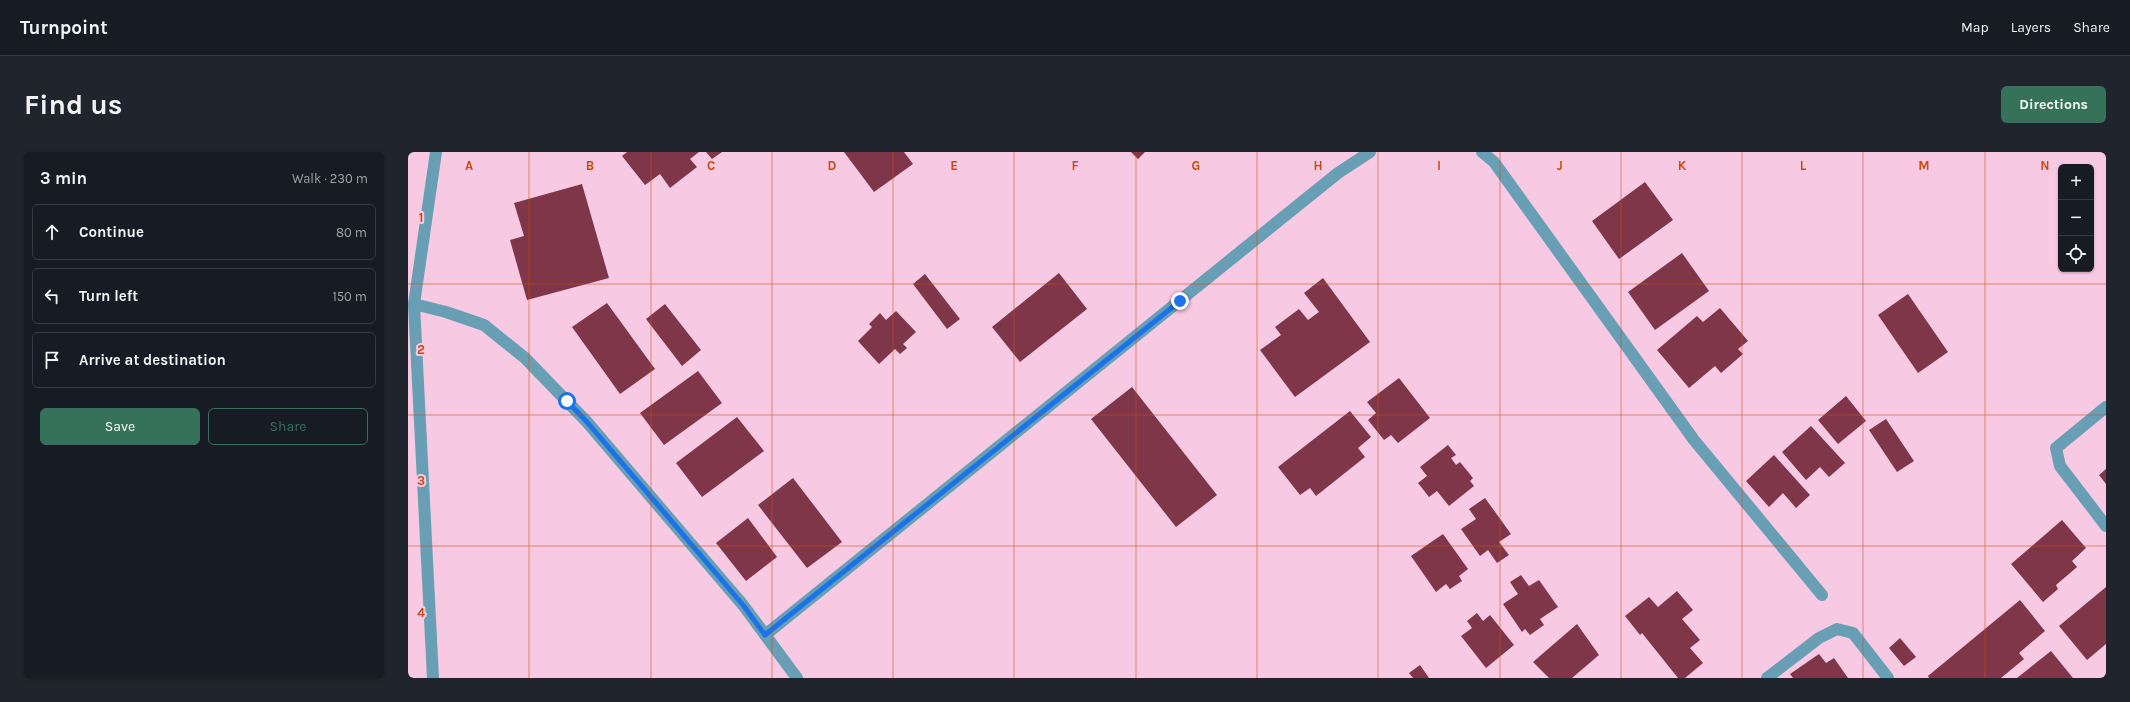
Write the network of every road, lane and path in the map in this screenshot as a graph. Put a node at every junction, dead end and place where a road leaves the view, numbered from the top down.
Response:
1 (436, 152) edge
2 (1370, 152) edge
3 (1482, 152) edge
4 (413, 278) edge
5 (414, 304) junction
6 (2106, 407) edge
7 (2106, 526) edge
8 (1822, 595) dead end
9 (765, 635) junction
10 (433, 678) edge
11 (797, 678) edge
12 (1767, 678) edge
13 (1888, 678) edge

1 - 4 street
2 - 9 street
3 - 8 street
4 - 5 street
5 - 9 street
5 - 10 street
6 - 7 street
9 - 11 street
12 - 13 street

